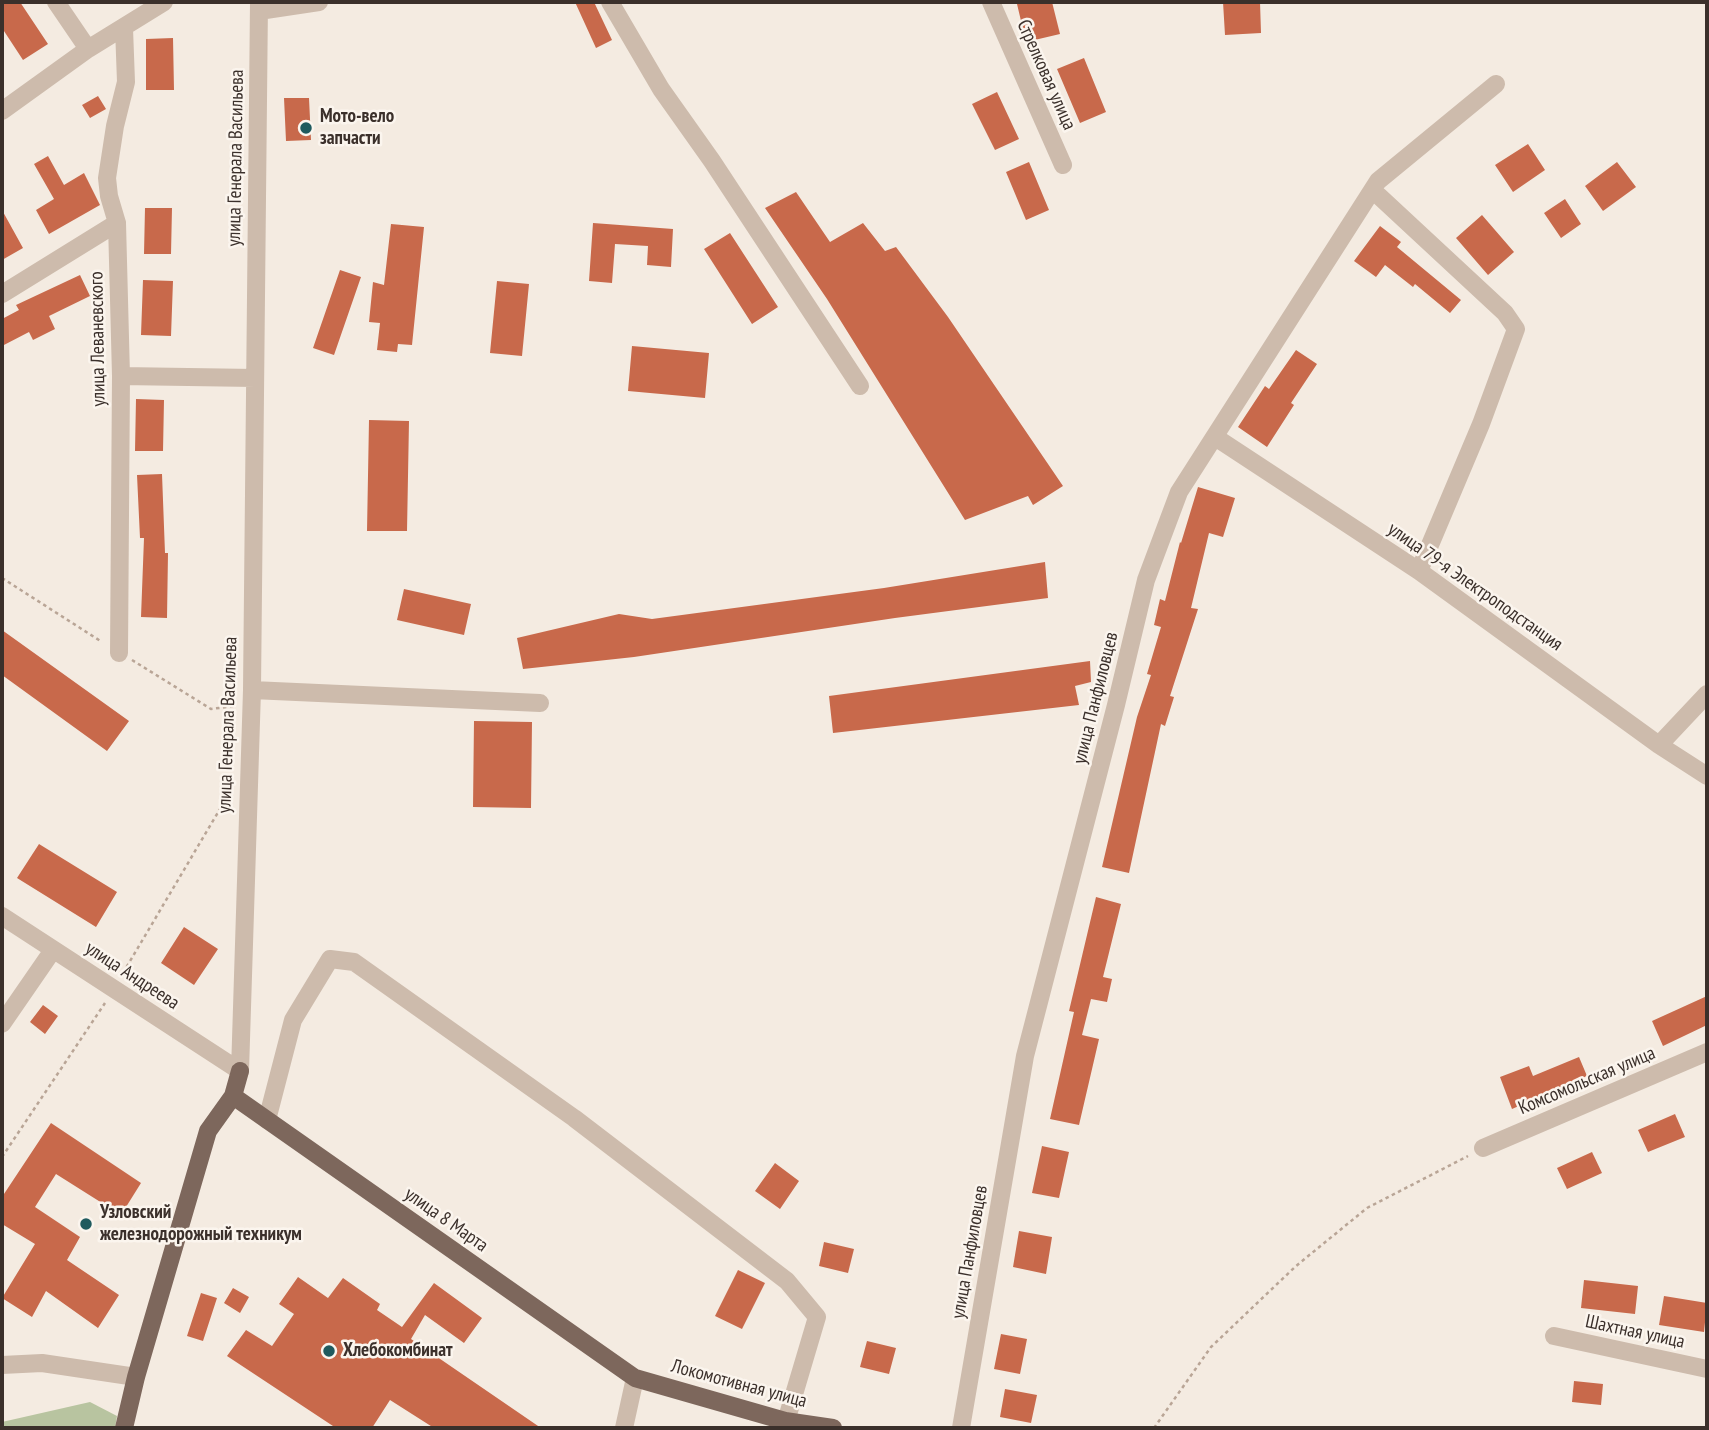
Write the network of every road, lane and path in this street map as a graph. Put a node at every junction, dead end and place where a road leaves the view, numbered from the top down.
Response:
1 (56, 2) edge
2 (164, 2) edge
3 (319, 2) edge
4 (610, 2) edge
5 (991, 2) edge
6 (259, 6) edge
7 (124, 28) junction
8 (88, 49) junction
9 (1496, 84) dead end
10 (2, 111) edge
11 (1063, 164) dead end
12 (1379, 195) dead end
13 (117, 223) junction
14 (2, 294) edge
15 (121, 376) junction
16 (256, 379) junction
17 (860, 386) dead end
18 (1215, 438) junction
19 (1419, 571) junction
20 (119, 653) dead end
21 (252, 690) junction
22 (1707, 694) edge
23 (540, 703) dead end
24 (1659, 745) junction
25 (1707, 776) edge
26 (234, 786) dead end
27 (2, 916) edge
28 (52, 950) junction
29 (114, 989) junction
30 (2, 1024) edge
31 (1707, 1052) edge
32 (240, 1071) junction
33 (233, 1096) junction
34 (267, 1120) junction
35 (1483, 1148) joint
36 (2, 1157) edge
37 (1554, 1336) dead end
38 (2, 1365) edge
39 (1707, 1369) edge
40 (136, 1377) junction
41 (635, 1378) junction
42 (785, 1424) edge
43 (124, 1428) edge
44 (624, 1428) edge
45 (833, 1428) edge
46 (961, 1428) edge
47 (1154, 1428) edge

1 - 8 street
2 - 7 street
3 - 6 street
4 - 17 street
5 - 11 street, Стрелковая улица
6 - 16 street, улица Генерала Васильева
7 - 8 street
7 - 13 street, улица Леваневского
8 - 10 street
9 - 18 street, улица Панфиловцев
12 - 19 street
13 - 14 street
13 - 15 street, улица Леваневского
15 - 16 street
15 - 20 street, улица Леваневского
16 - 21 street, улица Генерала Васильева
18 - 19 street, улица 79-я Электроподстанция
18 - 46 street, улица Панфиловцев
19 - 24 street, улица 79-я Электроподстанция
21 - 23 street
21 - 32 street, улица Генерала Васильева
22 - 24 street
24 - 25 street, улица 79-я Электроподстанция
26 - 29 path
27 - 28 street, улица Андреева
28 - 29 street, улица Андреева
28 - 30 street
29 - 32 street, улица Андреева
29 - 36 path
31 - 35 street, Комсомольская улица
32 - 33 main road, улица Генерала Васильева
33 - 34 main road, улица 8 Марта
33 - 40 main road, улица Генерала Васильева
34 - 41 main road, улица 8 Марта
34 - 42 street
35 - 47 path
37 - 39 street, Шахтная улица
38 - 40 street
40 - 43 main road, улица Генерала Васильева
41 - 42 main road, Локомотивная улица
41 - 44 street
42 - 45 main road, Локомотивная улица

